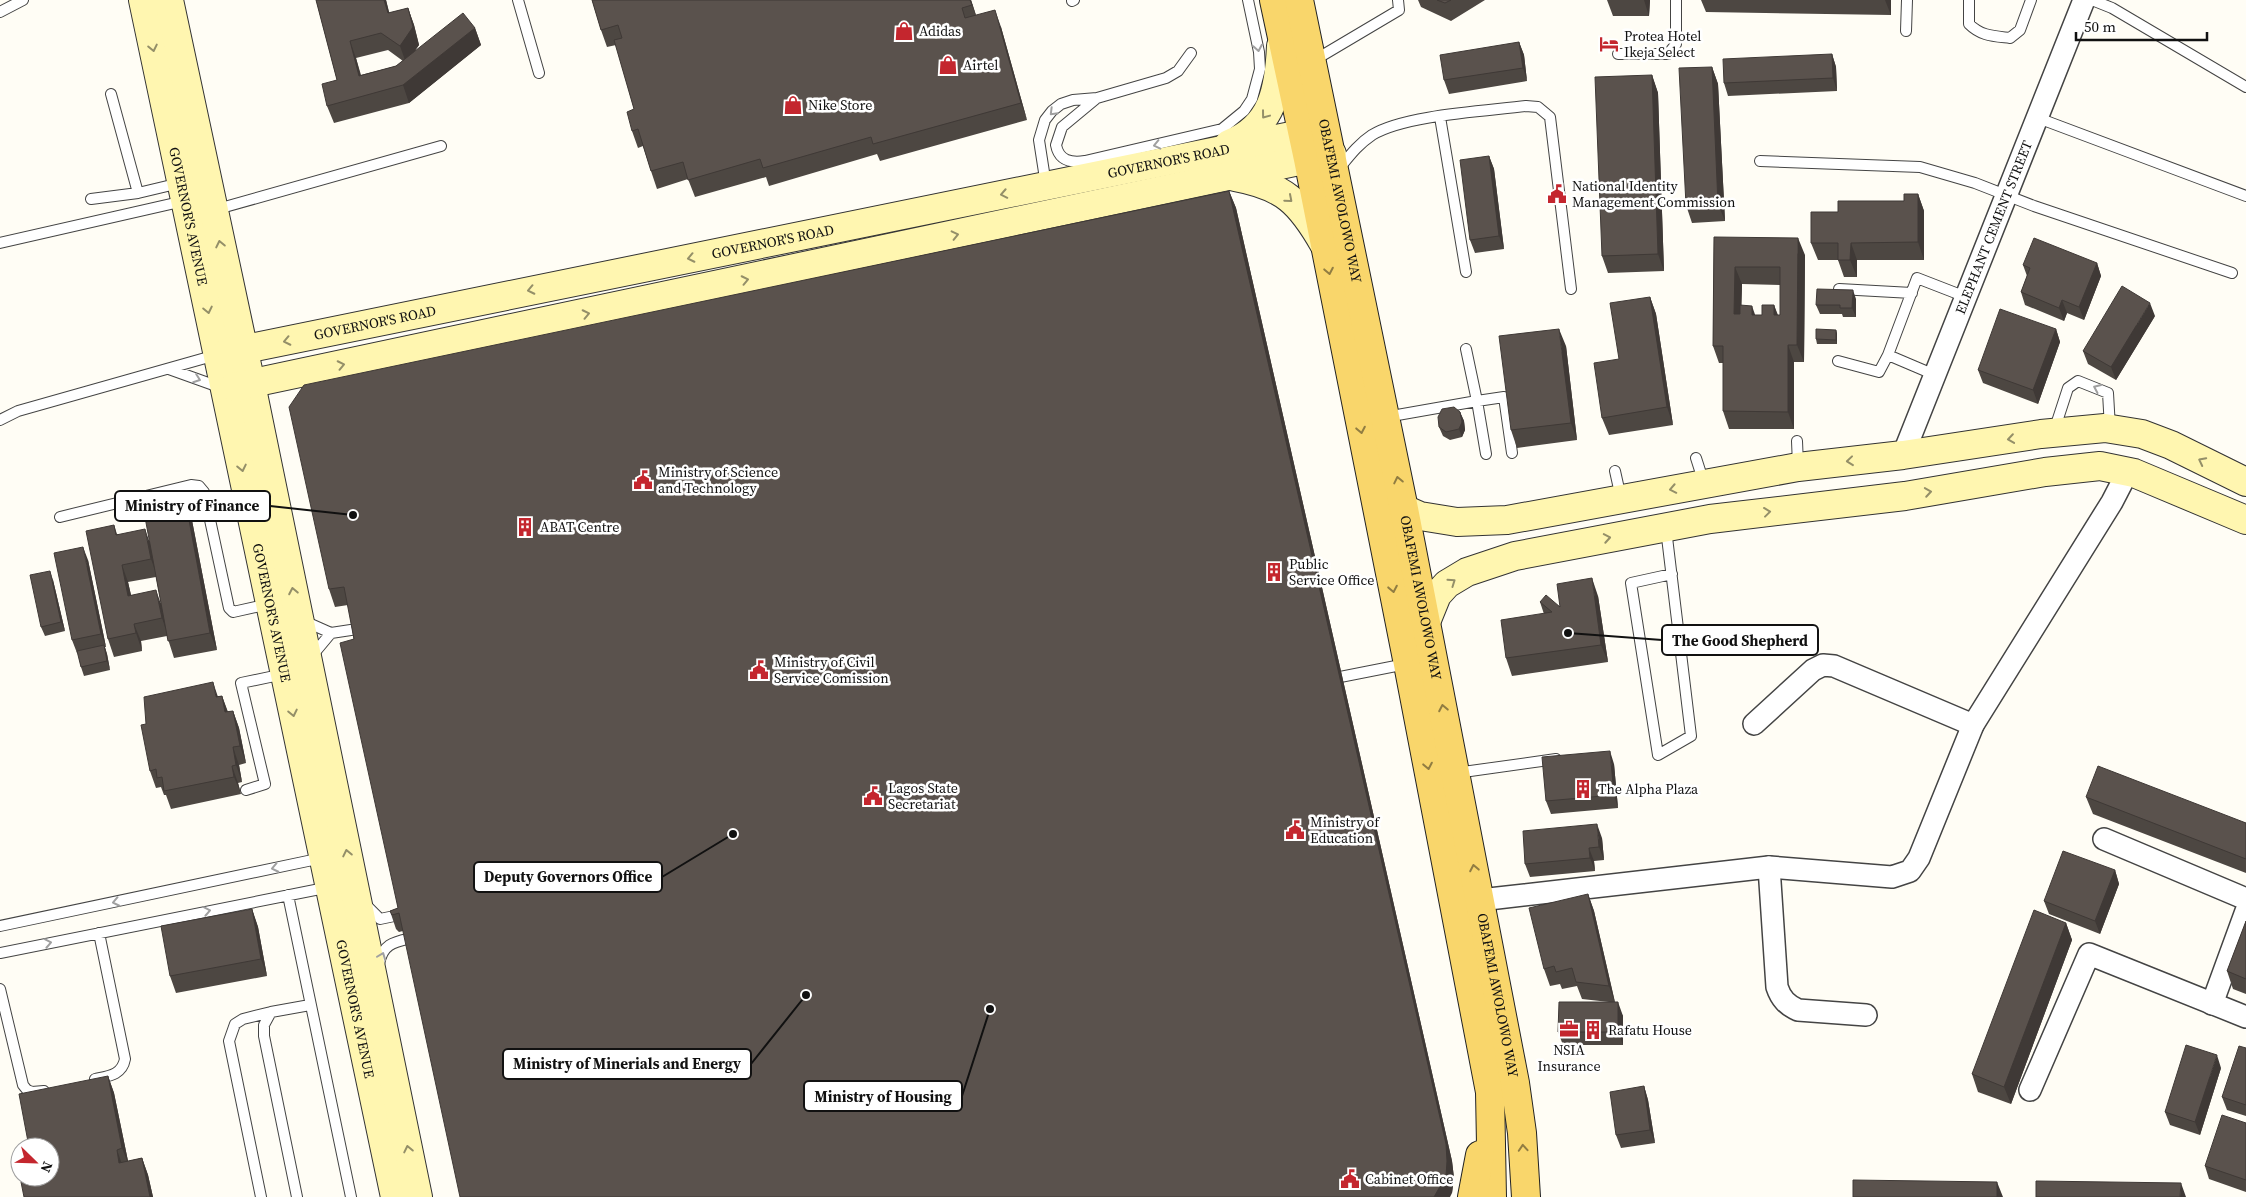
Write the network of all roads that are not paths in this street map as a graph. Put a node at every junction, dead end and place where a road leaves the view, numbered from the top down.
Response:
1 (23, 0) edge
2 (143, 0) edge
3 (169, 0) edge
4 (518, 0) edge
5 (1248, 0) edge
6 (1274, 0) edge
7 (1299, 0) edge
8 (1398, 0) edge
9 (1676, 0) edge
10 (1907, 0) edge
11 (1970, 0) edge
12 (2031, 0) edge
13 (2084, 0) edge
14 (2092, 0) edge
15 (0, 12) edge
16 (1906, 31) dead end
17 (1281, 35) junction
18 (1191, 53) dead end
19 (1618, 54) dead end
20 (1312, 62) junction
21 (539, 72) dead end
22 (2246, 87) edge
23 (110, 94) dead end
24 (1098, 98) junction
25 (1440, 117) junction
26 (2038, 118) junction
27 (441, 146) dead end
28 (1321, 150) junction
29 (1205, 154) junction
30 (1760, 161) dead end
31 (1229, 176) junction
32 (183, 192) junction
33 (138, 193) junction
34 (2006, 196) junction
35 (2246, 196) edge
36 (91, 199) dead end
37 (1050, 199) junction
38 (213, 211) junction
39 (0, 243) edge
40 (1324, 244) junction
41 (1466, 272) dead end
42 (2232, 273) dead end
43 (1571, 289) dead end
44 (1839, 289) edge
45 (1912, 293) junction
46 (1966, 297) junction
47 (1466, 349) dead end
48 (230, 352) junction
49 (1888, 355) junction
50 (1838, 360) dead end
51 (169, 369) junction
52 (1935, 375) junction
53 (238, 387) junction
54 (1477, 401) junction
55 (1385, 417) junction
56 (0, 420) edge
57 (2110, 429) junction
58 (2054, 433) junction
59 (1512, 452) dead end
60 (1486, 454) dead end
61 (1904, 455) junction
62 (1696, 458) dead end
63 (1614, 471) dead end
64 (2128, 471) junction
65 (2246, 482) edge
66 (1704, 483) junction
67 (1621, 499) junction
68 (1404, 509) junction
69 (1560, 511) junction
70 (60, 517) dead end
71 (2246, 520) edge
72 (1666, 528) junction
73 (1566, 546) junction
74 (1672, 574) junction
75 (270, 604) junction
76 (298, 618) junction
77 (1426, 622) junction
78 (373, 626) edge
79 (331, 632) junction
80 (1408, 664) junction
81 (296, 668) junction
82 (1316, 680) edge
83 (1754, 724) dead end
84 (1973, 725) junction
85 (1563, 758) edge
86 (1455, 773) junction
87 (246, 790) dead end
88 (2104, 839) dead end
89 (323, 858) junction
90 (1769, 867) junction
91 (342, 888) junction
92 (288, 895) junction
93 (2246, 899) edge
94 (1480, 900) junction
95 (2246, 911) edge
96 (411, 913) edge
97 (0, 926) edge
98 (99, 933) junction
99 (426, 935) edge
100 (0, 953) edge
101 (374, 987) junction
102 (0, 989) edge
103 (2212, 1004) junction
104 (310, 1005) junction
105 (272, 1012) junction
106 (1866, 1015) dead end
107 (2246, 1018) edge
108 (87, 1081) edge
109 (58, 1087) edge
110 (2030, 1090) dead end
111 (1490, 1092) junction
112 (1525, 1195) edge
113 (261, 1197) edge
114 (297, 1197) edge
115 (351, 1197) edge
116 (395, 1197) edge
117 (418, 1197) edge
118 (1472, 1197) edge
119 (1492, 1197) edge

1 - 15 lane
2 -> 32 street, GOVERNOR'S AVENUE
3 - 38 street, GOVERNOR'S AVENUE
4 - 21 lane
5 -> 24 lane
6 - 17 main road, OBAFEMI AWOLOWO WAY
7 - 20 main road, OBAFEMI AWOLOWO WAY
8 - 20 lane
9 - 19 lane
10 - 16 lane
11 - 12 lane
13 - 26 street, ELEPHANT CEMENT STREET
14 - 22 lane
17 - 28 main road, OBAFEMI AWOLOWO WAY
17 -> 29 street
18 - 24 lane
20 - 28 main road, OBAFEMI AWOLOWO WAY
23 - 33 lane
24 -> 37 lane
25 - 28 lane
25 - 41 lane
25 - 43 lane
26 - 34 street, ELEPHANT CEMENT STREET
26 - 35 lane
27 - 38 lane
28 - 29 street, GOVERNOR'S ROAD
28 - 31 street, GOVERNOR'S ROAD
28 - 40 main road, OBAFEMI AWOLOWO WAY
28 - 55 main road, OBAFEMI AWOLOWO WAY
29 - 37 street, GOVERNOR'S ROAD
30 - 34 lane
31 - 37 street, GOVERNOR'S ROAD
31 -> 40 street
32 - 33 lane
32 - 39 lane
32 -> 48 street, GOVERNOR'S AVENUE
33 - 36 lane
34 - 42 lane
34 - 46 street, ELEPHANT CEMENT STREET
37 -> 48 street, GOVERNOR'S ROAD
53 -> 37 street, GOVERNOR'S ROAD
48 -> 38 street, GOVERNOR'S AVENUE
40 -> 80 main road, OBAFEMI AWOLOWO WAY
44 - 45 lane
45 - 46 lane
45 - 49 lane
46 - 52 street, ELEPHANT CEMENT STREET
47 - 54 lane
48 - 51 lane
48 - 53 street, GOVERNOR'S AVENUE
49 - 50 lane
49 - 52 lane
51 -> 53 lane
51 - 56 lane
52 - 61 street, ELEPHANT CEMENT STREET
53 -> 75 street, GOVERNOR'S AVENUE
76 -> 53 street, GOVERNOR'S AVENUE
54 - 55 lane
54 - 59 lane
54 - 60 lane
68 -> 55 main road, OBAFEMI AWOLOWO WAY
57 - 58 street
57 -> 58 lane
65 -> 57 street
58 -> 61 street
61 -> 66 street
62 - 66 lane
63 - 67 lane
64 - 71 street
72 -> 64 street
64 - 84 street
66 -> 67 street
67 - 69 street
68 - 69 street
68 - 77 main road, OBAFEMI AWOLOWO WAY
69 - 73 street
70 - 75 lane
73 -> 72 street
72 - 74 lane
77 -> 73 street
74 - 74 lane
75 - 81 street, GOVERNOR'S AVENUE
76 - 79 lane
76 - 81 street, GOVERNOR'S AVENUE
86 -> 77 main road, OBAFEMI AWOLOWO WAY
78 - 79 lane
79 - 81 lane
80 - 82 lane
80 -> 111 main road, OBAFEMI AWOLOWO WAY
81 - 87 lane
81 -> 89 street, GOVERNOR'S AVENUE
91 -> 81 street, GOVERNOR'S AVENUE
83 - 84 street
84 - 90 street
85 - 86 lane
94 -> 86 main road, OBAFEMI AWOLOWO WAY
88 - 93 street
89 - 91 street, GOVERNOR'S AVENUE
89 -> 97 lane
90 - 94 street
90 - 106 street
91 - 92 lane
91 - 96 lane
91 - 101 street, GOVERNOR'S AVENUE
91 - 116 street, GOVERNOR'S AVENUE
98 -> 92 lane
92 - 104 lane
112 -> 94 main road, OBAFEMI AWOLOWO WAY
95 - 103 street
100 -> 98 lane
98 - 108 lane
101 -> 99 lane
117 -> 101 street, GOVERNOR'S AVENUE
102 - 109 lane
103 - 107 street
103 - 110 street
104 - 105 lane
104 - 115 lane
105 - 113 lane
105 - 114 lane
111 - 118 main road
111 - 119 main road, OBAFEMI AWOLOWO WAY

